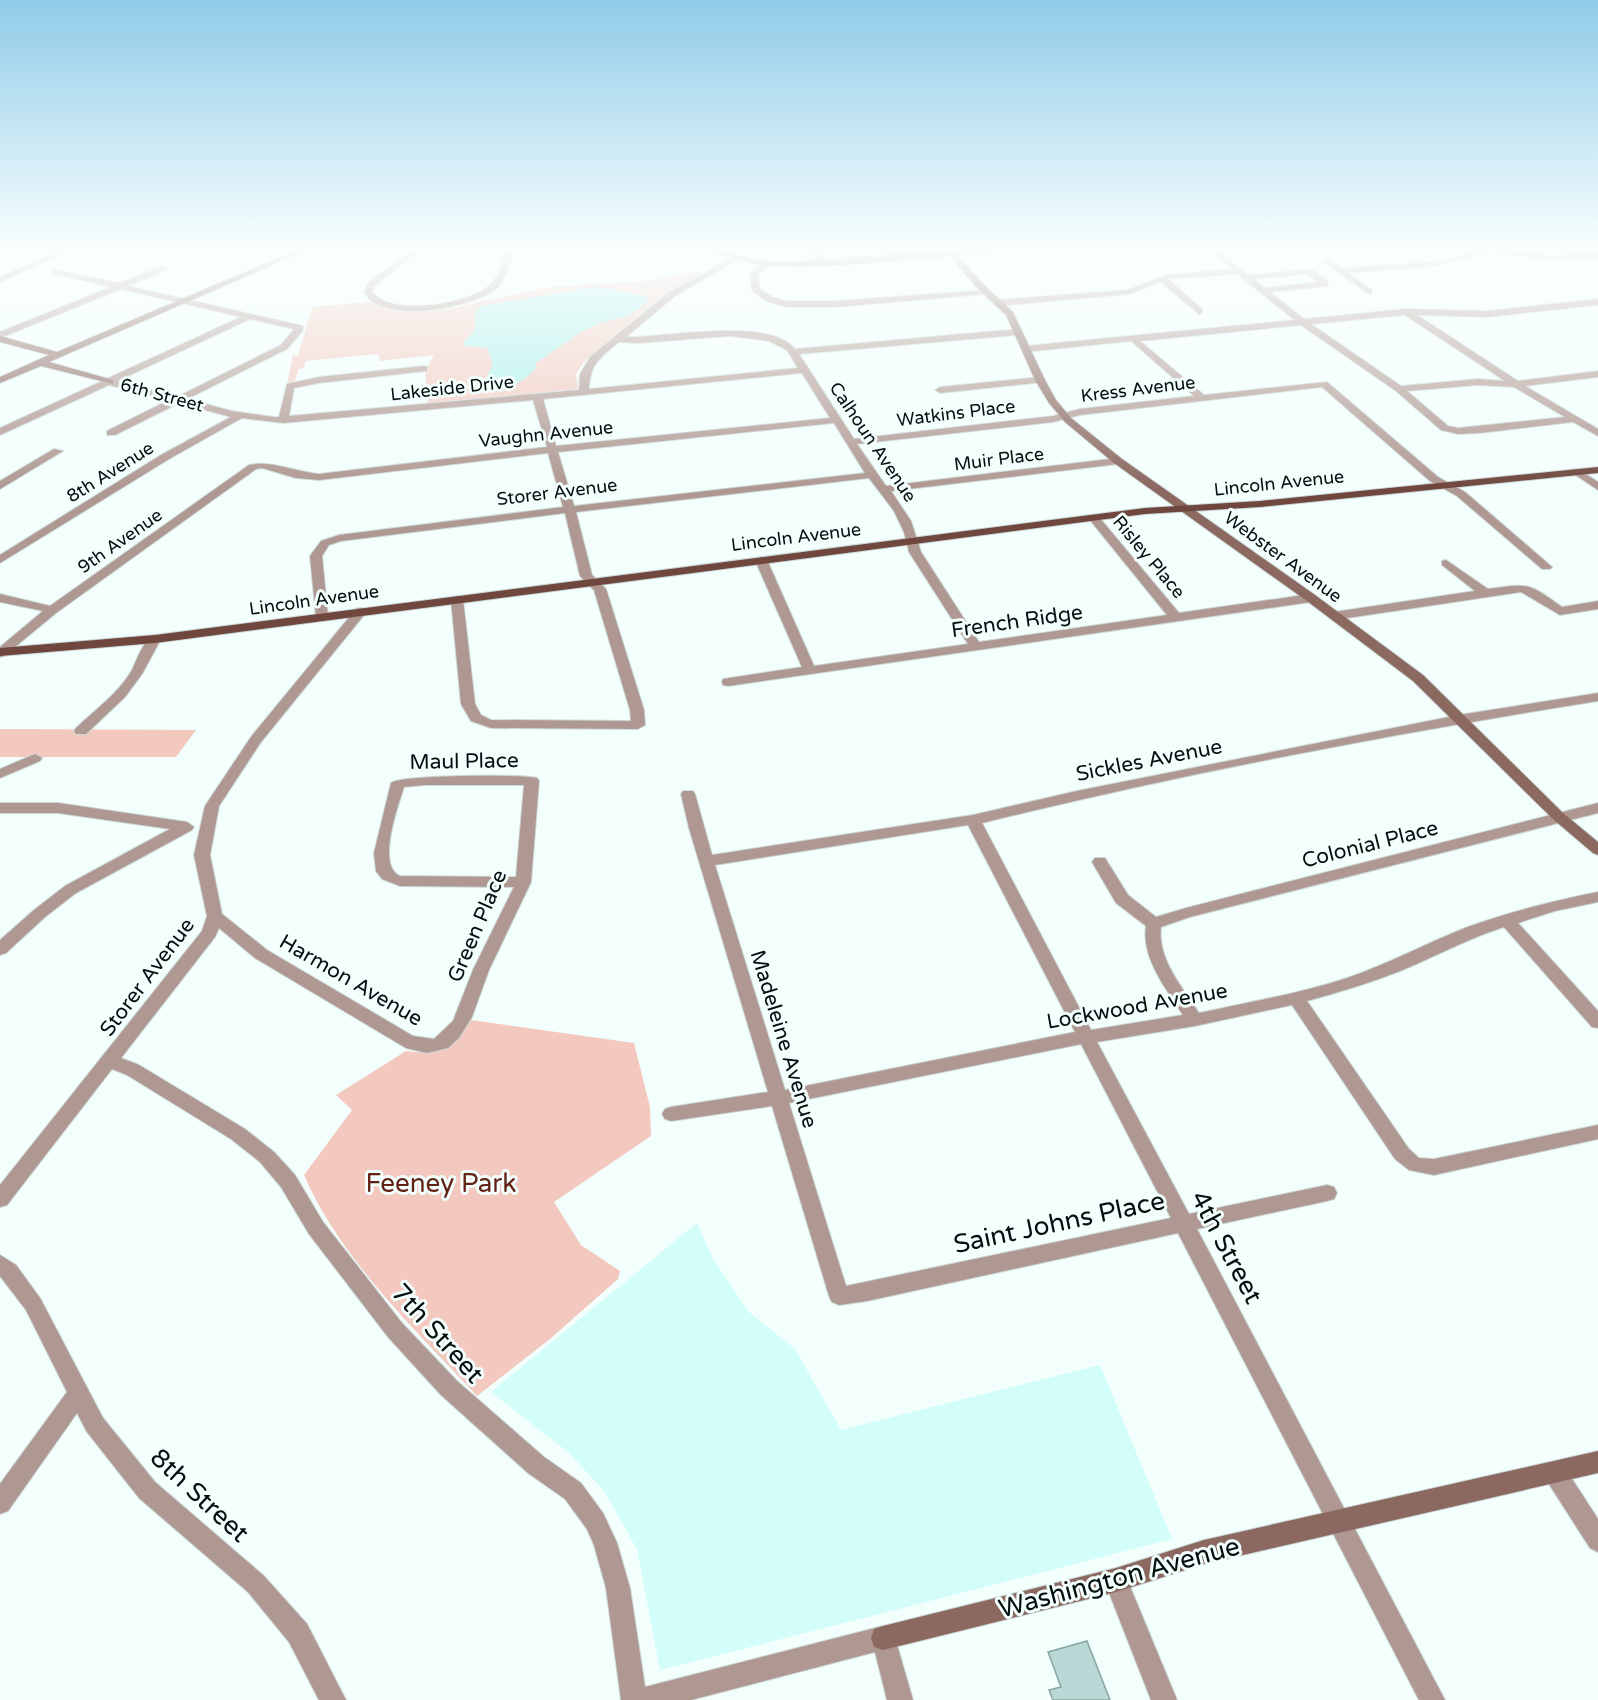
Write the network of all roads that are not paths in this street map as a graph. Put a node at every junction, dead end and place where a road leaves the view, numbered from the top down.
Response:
1 (18, 329) edge
2 (117, 329) edge
3 (220, 329) edge
4 (299, 329) edge
5 (630, 329) edge
6 (1223, 329) edge
7 (1313, 329) edge
8 (1433, 329) edge
9 (1019, 332) joint
10 (0, 337) edge
11 (618, 339) junction
12 (1133, 339) junction
13 (1025, 349) junction
14 (794, 352) junction
15 (58, 355) junction
16 (41, 363) junction
17 (424, 369) dead end
18 (804, 370) junction
19 (1598, 374) edge
20 (1040, 380) junction
21 (0, 381) edge
22 (110, 382) junction
23 (1516, 384) junction
24 (1399, 389) junction
25 (940, 390) dead end
26 (584, 391) junction
27 (537, 396) junction
28 (1202, 398) junction
29 (180, 400) junction
30 (239, 416) junction
31 (1064, 416) junction
32 (1574, 419) junction
33 (283, 420) junction
34 (836, 420) junction
35 (0, 432) edge
36 (111, 433) dead end
37 (1598, 433) edge
38 (851, 442) junction
39 (551, 450) junction
40 (58, 451) dead end
41 (1118, 460) junction
42 (262, 465) joint
43 (1598, 470) edge
44 (1578, 472) junction
45 (872, 475) junction
46 (1447, 485) junction
47 (0, 486) edge
48 (1598, 487) edge
49 (884, 489) junction
50 (1189, 510) junction
51 (570, 511) junction
52 (1094, 518) junction
53 (914, 540) junction
54 (0, 560) edge
55 (761, 560) junction
56 (1446, 563) dead end
57 (1546, 567) dead end
58 (591, 582) junction
59 (1484, 592) junction
60 (0, 598) edge
61 (1311, 598) junction
62 (457, 600) junction
63 (1598, 605) edge
64 (52, 609) junction
65 (360, 612) junction
66 (1334, 616) junction
67 (322, 617) junction
68 (1176, 618) junction
69 (155, 639) junction
70 (976, 647) junction
71 (0, 652) edge
72 (810, 671) junction
73 (728, 682) dead end
74 (1598, 697) edge
75 (1460, 719) junction
76 (81, 731) dead end
77 (35, 758) dead end
78 (0, 774) edge
79 (532, 781) joint
80 (688, 794) dead end
81 (0, 807) edge
82 (1598, 808) edge
83 (1558, 816) junction
84 (973, 820) junction
85 (206, 826) junction
86 (183, 827) junction
87 (1598, 850) edge
88 (707, 861) junction
89 (1100, 862) dead end
90 (523, 882) junction
91 (1598, 897) edge
92 (215, 916) junction
93 (1507, 921) junction
94 (1154, 924) junction
95 (0, 949) edge
96 (1296, 998) junction
97 (463, 1015) joint
98 (1195, 1020) junction
99 (1598, 1022) edge
100 (1085, 1037) junction
101 (111, 1061) junction
102 (778, 1098) junction
103 (671, 1114) dead end
104 (1598, 1132) edge
105 (1327, 1193) dead end
106 (0, 1199) edge
107 (1183, 1222) junction
108 (0, 1264) edge
109 (839, 1296) joint
110 (79, 1394) junction
111 (1598, 1462) edge
112 (1555, 1473) junction
113 (0, 1503) edge
114 (1339, 1520) junction
115 (1598, 1540) edge
116 (1116, 1580) junction
117 (883, 1638) junction
118 (333, 1700) edge
119 (634, 1700) edge
120 (643, 1700) edge
121 (900, 1700) edge
122 (1164, 1700) edge
123 (1432, 1700) edge

1 - 10 street
2 - 15 street
3 - 22 street
4 - 29 street
5 - 11 street
6 - 12 street
7 - 24 street
8 - 23 street
9 - 13 street, Webster Avenue
9 - 14 street
10 - 15 street
11 - 14 street
11 - 26 street
12 - 13 street
12 - 28 street
13 - 20 street, Webster Avenue
14 - 18 street, Calhoun Avenue
15 - 16 street
16 - 21 street
16 - 22 street, 6th Street
17 - 33 street
18 - 26 street, Lakeside Drive
18 - 34 street, Calhoun Avenue
19 - 23 street
20 - 25 street
20 - 31 street, Webster Avenue
22 - 29 street, 6th Street
22 - 35 street
23 - 24 street
23 - 32 street
24 - 32 street
26 - 27 street, Lakeside Drive
27 - 33 street, Lakeside Drive
27 - 39 street
28 - 31 street, Kress Avenue
28 - 46 street, Kress Avenue
29 - 30 street, 6th Street
29 - 36 street
30 - 33 street, 6th Street
30 - 54 street, 8th Avenue
31 - 38 street, Watkins Place
31 - 41 street, Webster Avenue
32 - 37 street
34 - 38 street, Calhoun Avenue
34 - 39 street, Vaughn Avenue
38 - 45 street, Calhoun Avenue
39 - 42 street, Vaughn Avenue
39 - 51 street
40 - 47 street
41 - 49 street, Muir Place
41 - 50 street, Webster Avenue
42 - 64 street, 9th Avenue
43 - 44 main road, Lincoln Avenue
44 - 46 main road, Lincoln Avenue
44 - 48 street
45 - 49 street, Calhoun Avenue
45 - 51 street, Storer Avenue
46 - 50 main road, Lincoln Avenue
46 - 57 street
49 - 53 street, Calhoun Avenue
50 - 52 main road, Lincoln Avenue
50 - 61 street, Webster Avenue
51 - 58 street
51 - 67 street, Storer Avenue
52 - 53 main road, Lincoln Avenue
52 - 68 street, Risley Place
53 - 55 main road, Lincoln Avenue
53 - 70 street, Calhoun Avenue
55 - 58 main road, Lincoln Avenue
55 - 72 street
56 - 59 street
58 - 62 main road, Lincoln Avenue
58 - 62 street
59 - 63 street
59 - 66 street
60 - 64 street
61 - 66 street, Webster Avenue
61 - 68 street, French Ridge
62 - 65 main road, Lincoln Avenue
64 - 71 street, 9th Avenue
65 - 67 main road, Lincoln Avenue
65 - 85 street, Storer Avenue
66 - 75 street, Webster Avenue
67 - 69 main road, Lincoln Avenue
68 - 70 street, French Ridge
69 - 71 main road, Lincoln Avenue
69 - 76 street
70 - 72 street, French Ridge
72 - 73 street, French Ridge
74 - 75 street, Sickles Avenue
75 - 83 street, Webster Avenue
75 - 84 street, Sickles Avenue
77 - 78 street
79 - 90 street, Green Place
79 - 90 street, Maul Place
80 - 88 street, Madeleine Avenue
81 - 86 street
82 - 83 street, Colonial Place
83 - 87 street, Webster Avenue
83 - 94 street, Colonial Place
84 - 88 street, Sickles Avenue
84 - 100 street, 4th Street
85 - 86 street
85 - 92 street, Storer Avenue
86 - 95 street
88 - 102 street, Madeleine Avenue
89 - 94 street
90 - 97 street, Green Place
91 - 93 street, Lockwood Avenue
92 - 97 street, Harmon Avenue
92 - 101 street, Storer Avenue
93 - 96 street, Lockwood Avenue
93 - 99 street
94 - 98 street
96 - 98 street, Lockwood Avenue
96 - 104 street
98 - 100 street, Lockwood Avenue
100 - 102 street, Lockwood Avenue
100 - 107 street, 4th Street
101 - 106 street, Storer Avenue
101 - 119 street, 7th Street
102 - 103 street, Lockwood Avenue
102 - 109 street, Madeleine Avenue
105 - 107 street, Saint Johns Place
107 - 109 street, Saint Johns Place
107 - 114 street, 4th Street
108 - 110 street, 8th Street
110 - 113 street
110 - 118 street, 8th Street
111 - 112 street, Washington Avenue
112 - 114 street, Washington Avenue
112 - 115 street
114 - 116 street, Washington Avenue
114 - 123 street, 4th Street
116 - 117 street, Washington Avenue
116 - 122 street
117 - 120 street, Washington Avenue
117 - 121 street

